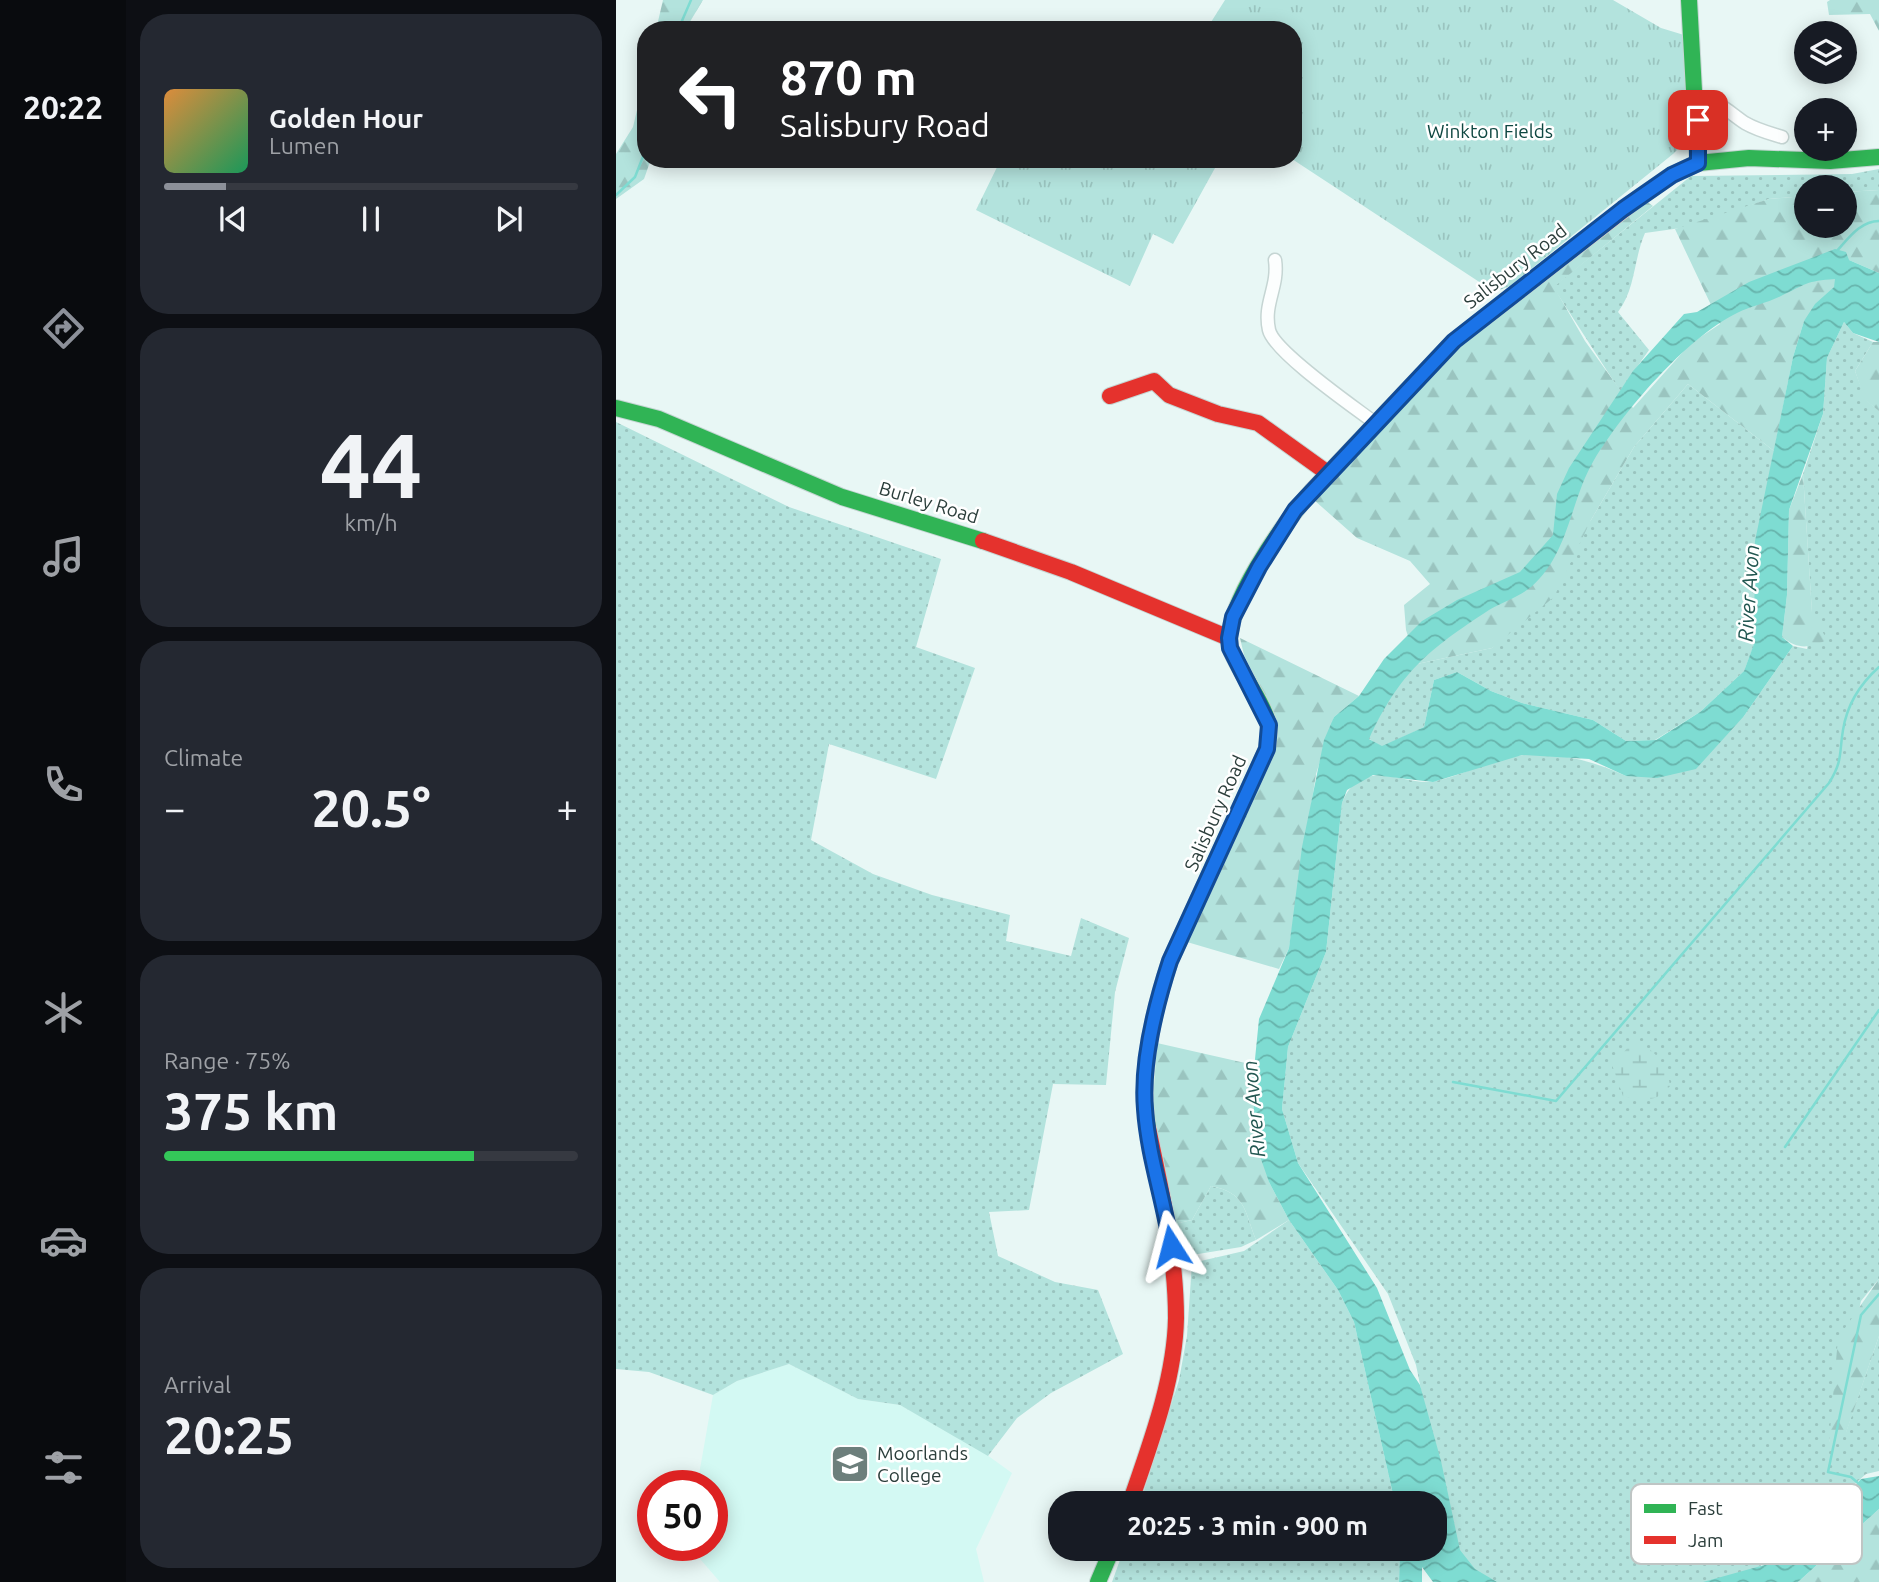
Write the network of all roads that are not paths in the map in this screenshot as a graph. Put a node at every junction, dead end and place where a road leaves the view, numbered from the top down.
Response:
1 (1689, 0) edge
2 (1697, 100) junction
3 (1782, 137) dead end
4 (1879, 157) edge
5 (1698, 163) junction
6 (1275, 260) dead end
7 (1110, 396) dead end
8 (616, 408) edge
9 (1375, 423) junction
10 (1329, 474) junction
11 (1229, 638) junction
12 (1134, 1491) edge
13 (1107, 1561) edge
14 (1098, 1582) edge

1 - 2 main road
2 - 3 street
2 - 5 main road
4 - 5 main road
5 - 9 main road, Salisbury Road
6 - 9 street
7 - 10 main road
8 - 11 main road, Burley Road
9 - 10 main road, Salisbury Road
10 - 11 main road, Salisbury Road
11 - 12 main road, Salisbury Road
13 - 14 main road

